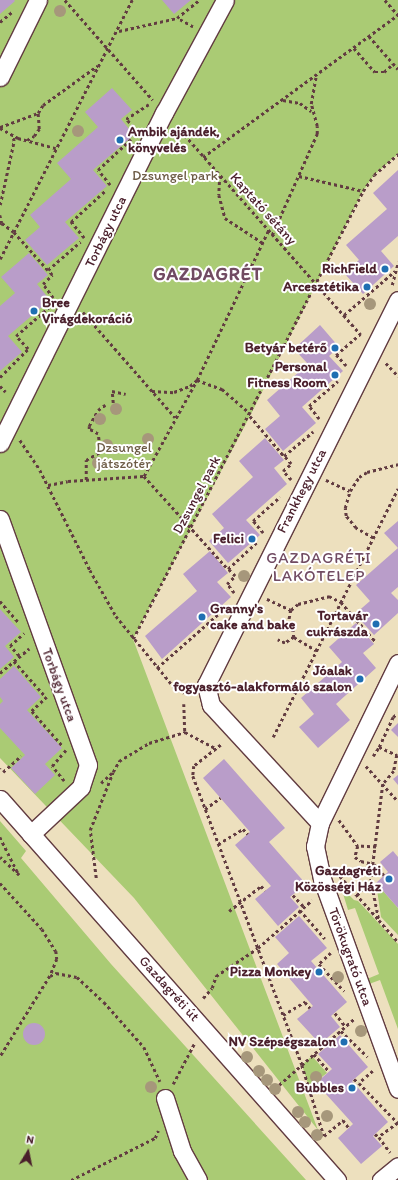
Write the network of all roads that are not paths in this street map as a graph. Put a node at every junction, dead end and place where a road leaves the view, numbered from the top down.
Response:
1 (38, 0) edge
2 (225, 0) edge
3 (0, 77) edge
4 (398, 300) edge
5 (4, 436) edge
6 (0, 519) edge
7 (398, 663) edge
8 (0, 799) edge
9 (327, 822) junction
10 (31, 834) junction
11 (398, 1089) edge
12 (166, 1103) road end
13 (395, 1161) edge
14 (198, 1180) edge
15 (337, 1180) edge
16 (381, 1180) edge

1 - 3 street
2 - 5 street, Torbágy utca
4 - 9 street, Frankhegy utca
6 - 10 street, Torbágy utca
7 - 9 street, Törökugrató utca
8 - 10 street, Gazdagréti út
9 - 11 street, Törökugrató utca
10 - 15 street, Gazdagréti út
12 - 14 street
13 - 16 street

